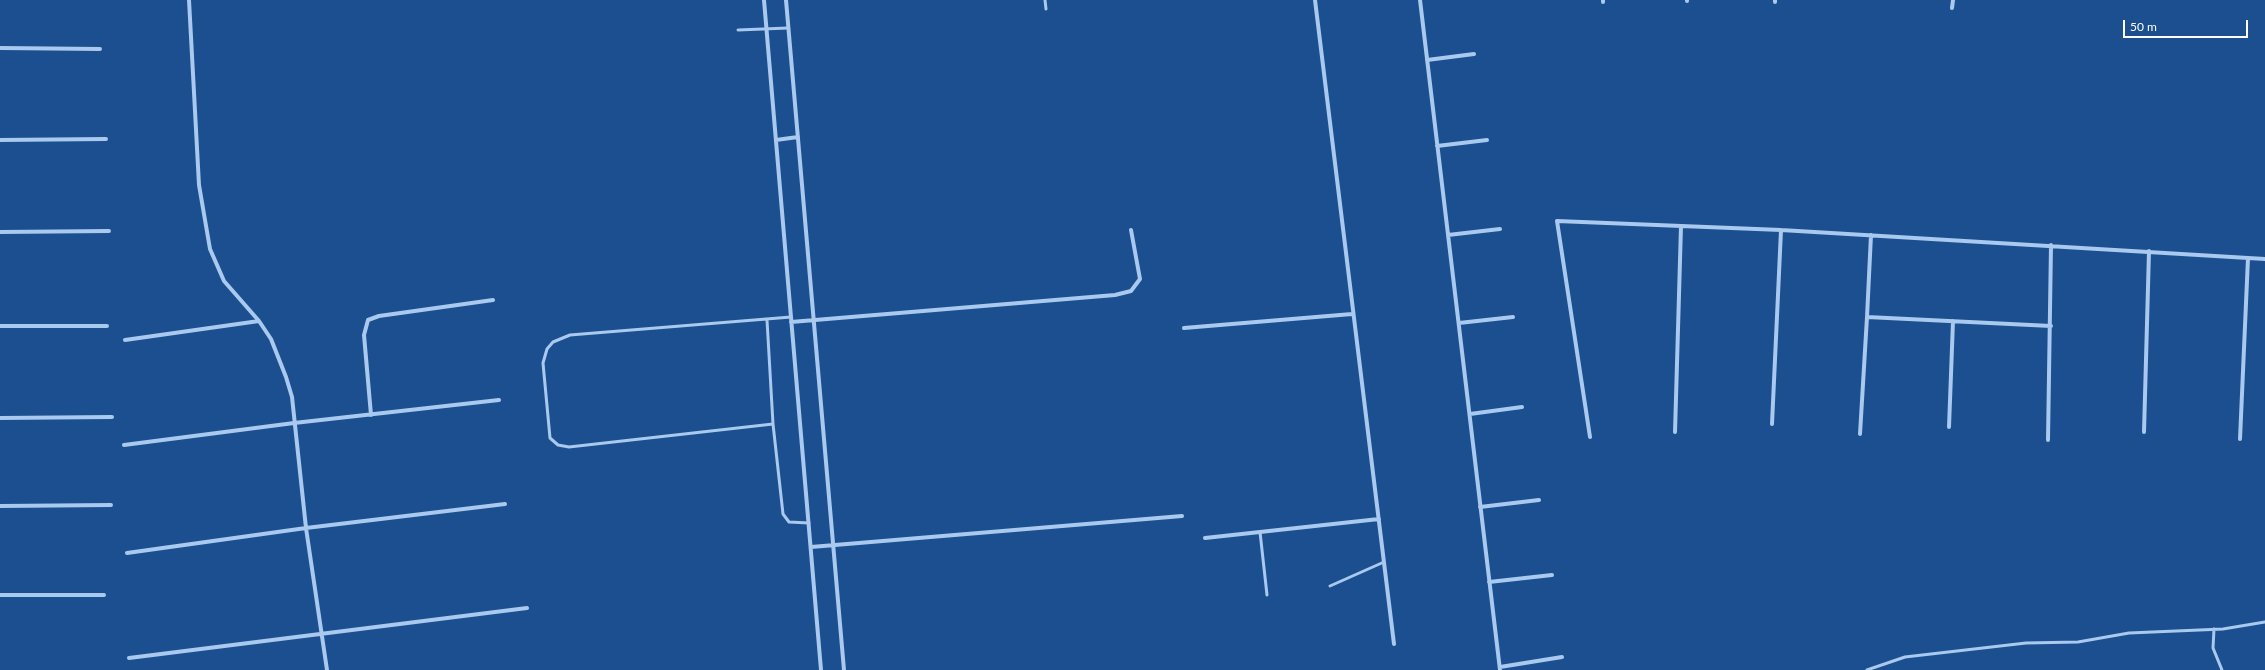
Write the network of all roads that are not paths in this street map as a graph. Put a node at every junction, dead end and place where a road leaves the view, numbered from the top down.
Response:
1 (189, 0) edge
2 (764, 0) edge
3 (786, 0) edge
4 (1045, 0) edge
5 (1315, 0) edge
6 (1420, 0) edge
7 (1953, 0) edge
8 (1952, 8) dead end
9 (1046, 10) dead end
10 (788, 28) junction
11 (766, 29) junction
12 (738, 30) dead end
13 (0, 48) edge
14 (100, 49) dead end
15 (1474, 54) dead end
16 (1427, 60) junction
17 (798, 137) junction
18 (106, 139) dead end
19 (0, 140) edge
20 (776, 140) junction
21 (1486, 140) dead end
22 (1438, 146) junction
23 (1681, 226) junction
24 (1500, 229) dead end
25 (1131, 230) dead end
26 (1781, 230) junction
27 (110, 231) dead end
28 (0, 232) edge
29 (1448, 235) junction
30 (1871, 235) junction
31 (2051, 245) junction
32 (2149, 251) junction
33 (2248, 258) junction
34 (2265, 259) edge
35 (493, 300) dead end
36 (1352, 314) junction
37 (1513, 317) dead end
38 (1867, 317) junction
39 (768, 320) junction
40 (791, 320) junction
41 (814, 320) junction
42 (259, 321) junction
43 (1953, 321) junction
44 (1459, 323) junction
45 (0, 326) edge
46 (107, 326) dead end
47 (2051, 326) junction
48 (1184, 328) dead end
49 (125, 340) dead end
50 (499, 400) dead end
51 (1522, 408) dead end
52 (1470, 414) junction
53 (371, 415) junction
54 (112, 417) dead end
55 (0, 418) edge
56 (294, 423) junction
57 (774, 424) junction
58 (1772, 424) dead end
59 (1949, 427) dead end
60 (1675, 432) dead end
61 (2144, 432) dead end
62 (1860, 434) dead end
63 (1590, 438) dead end
64 (2240, 439) dead end
65 (2048, 440) dead end
66 (124, 445) dead end
67 (1539, 500) dead end
68 (505, 504) dead end
69 (111, 505) dead end
70 (0, 506) edge
71 (1480, 507) junction
72 (1182, 516) dead end
73 (1379, 519) junction
74 (809, 523) junction
75 (306, 528) junction
76 (1260, 532) junction
77 (1205, 538) dead end
78 (833, 545) junction
79 (811, 547) junction
80 (127, 553) dead end
81 (1384, 562) junction
82 (1552, 575) dead end
83 (1489, 582) junction
84 (1330, 586) dead end
85 (0, 595) edge
86 (104, 595) dead end
87 (1267, 595) dead end
88 (527, 608) dead end
89 (2265, 622) edge
90 (2214, 629) junction
91 (322, 633) junction
92 (1394, 644) dead end
93 (1562, 657) dead end
94 (129, 658) dead end
95 (1500, 668) edge
96 (327, 670) edge
97 (822, 670) edge
98 (844, 670) edge
99 (1867, 670) edge
100 (2222, 670) edge

1 - 42 street
2 - 11 street
3 - 10 street
4 - 9 lane
5 - 36 street
6 - 16 street
7 - 8 street
10 - 11 lane
10 - 17 street
11 - 12 lane
11 - 20 street
13 - 14 street
15 - 16 street
16 - 22 street
17 - 20 street
17 - 41 street
18 - 19 street
20 - 40 street
21 - 22 street
22 - 29 street
23 - 26 street
23 - 60 street
23 - 63 street
24 - 29 street
25 - 41 street
26 - 30 street
26 - 58 street
27 - 28 street
29 - 44 street
30 - 31 street
30 - 38 street
31 - 32 street
31 - 47 street
32 - 33 street
32 - 61 street
33 - 34 street
33 - 64 street
35 - 53 street
36 - 48 street
36 - 73 street
37 - 44 street
38 - 43 street
38 - 62 street
39 - 40 lane
39 - 57 lane
39 - 57 lane
40 - 41 street
40 - 74 street
41 - 78 street
42 - 49 street
42 - 56 street
43 - 47 street
43 - 59 street
44 - 52 street
45 - 46 street
47 - 65 street
50 - 53 street
51 - 52 street
52 - 71 street
53 - 56 street
54 - 55 street
56 - 66 street
56 - 75 street
57 - 74 lane
67 - 71 street
68 - 75 street
69 - 70 street
71 - 83 street
72 - 78 street
73 - 76 street
73 - 81 street
74 - 79 street
75 - 80 street
75 - 91 street
76 - 77 street
76 - 87 lane
78 - 79 street
78 - 98 street
79 - 97 street
81 - 84 lane
81 - 92 street
82 - 83 street
83 - 95 street
85 - 86 street
88 - 91 street
89 - 90 lane
90 - 99 lane
90 - 100 lane
91 - 94 street
91 - 96 street
93 - 95 street

